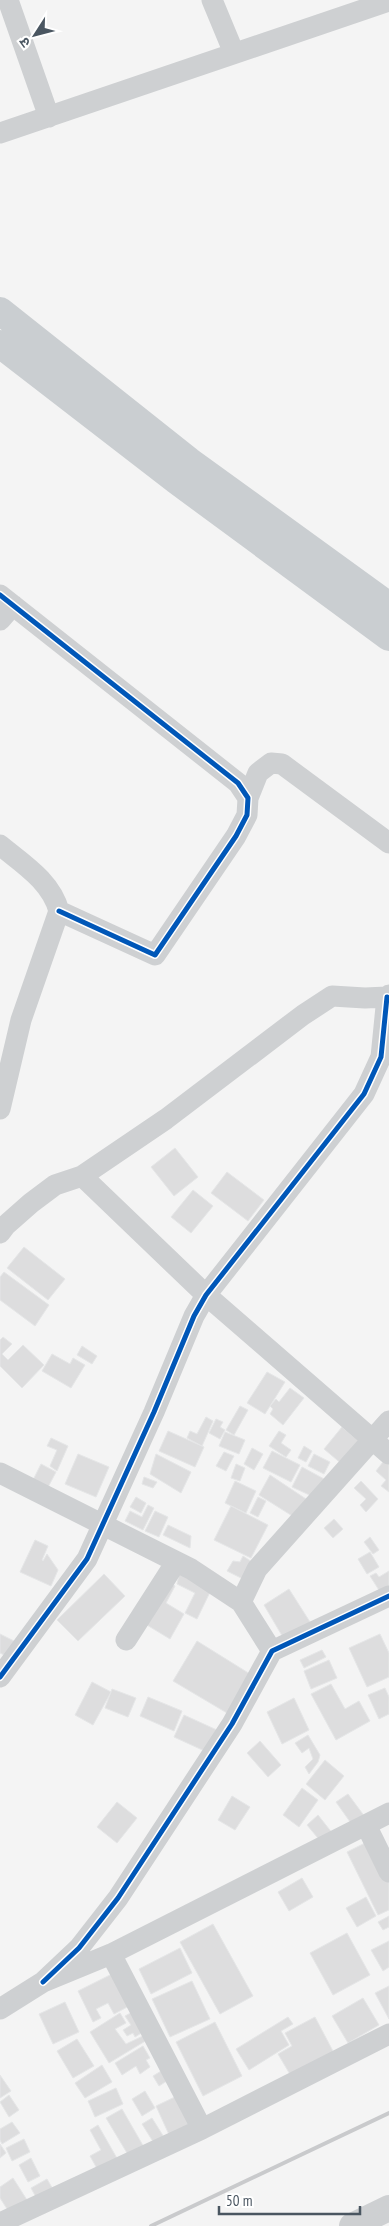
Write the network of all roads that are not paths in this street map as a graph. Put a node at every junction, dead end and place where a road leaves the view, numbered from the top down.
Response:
1 (8, 0) edge
2 (212, 0) edge
3 (389, 1) edge
4 (234, 53) junction
5 (49, 116) junction
6 (0, 133) edge
7 (0, 311) edge
8 (0, 344) edge
9 (4, 606) edge
10 (389, 606) edge
11 (389, 637) edge
12 (248, 798) junction
13 (389, 842) edge
14 (0, 845) edge
15 (59, 911) junction
16 (388, 996) edge
17 (387, 1026) edge
18 (0, 1109) edge
19 (82, 1176) junction
20 (0, 1233) edge
21 (206, 1295) junction
22 (389, 1421) edge
23 (381, 1447) edge
24 (0, 1474) edge
25 (101, 1524) junction
26 (176, 1562) junction
27 (389, 1596) edge
28 (241, 1602) junction
29 (126, 1640) dead end
30 (272, 1651) junction
31 (0, 1677) edge
32 (389, 1813) edge
33 (366, 1825) junction
34 (389, 1872) edge
35 (111, 1954) junction
36 (43, 1982) junction
37 (0, 2009) edge
38 (389, 2034) edge
39 (202, 2129) junction
40 (389, 2208) edge
41 (0, 2223) edge
42 (352, 2226) edge

1 - 5 street
2 - 4 street
3 - 4 street
4 - 5 street
5 - 6 street
7 - 10 main road
8 - 11 main road
9 - 12 street
12 - 13 street
12 - 15 street
14 - 15 street
15 - 18 street
16 - 17 street
16 - 19 street
17 - 21 street
19 - 20 street
19 - 21 street
21 - 23 street
21 - 25 street
22 - 23 street
23 - 28 street
24 - 25 street
25 - 26 street
25 - 31 street
26 - 28 street
26 - 29 street
27 - 30 street
28 - 30 street
30 - 36 street
32 - 33 street
33 - 34 street
33 - 35 street
35 - 36 street
35 - 39 street
36 - 37 street
38 - 39 street
39 - 41 street
40 - 42 street

